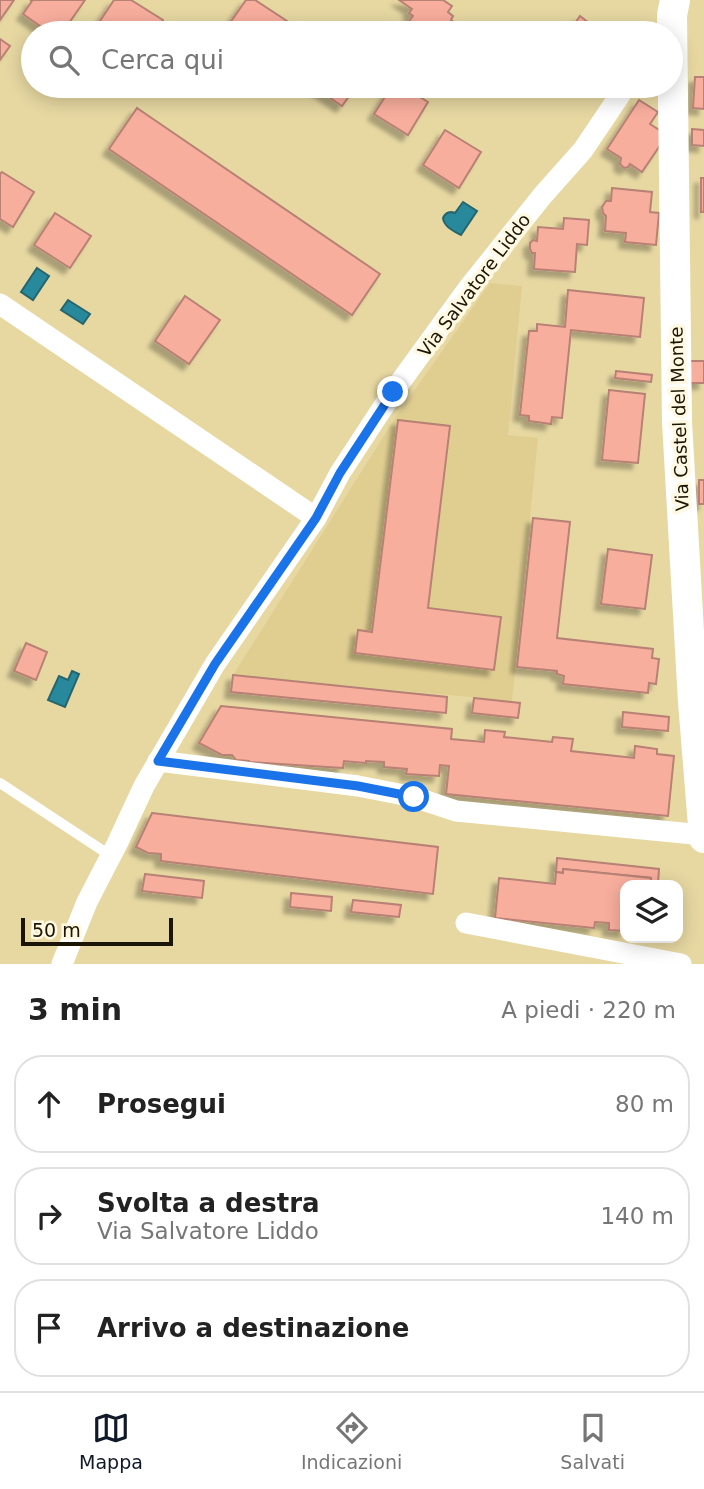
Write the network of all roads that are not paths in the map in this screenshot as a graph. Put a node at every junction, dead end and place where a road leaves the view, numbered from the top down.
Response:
1 (618, 98) edge
2 (671, 98) edge
3 (0, 304) edge
4 (316, 518) junction
5 (158, 761) junction
6 (0, 783) edge
7 (704, 837) edge
8 (111, 856) junction
9 (466, 923) dead end
10 (62, 964) edge
11 (681, 964) edge

1 - 4 street, Via Salvatore Liddo
2 - 7 main road, Via Castel del Monte
3 - 4 street
4 - 5 street, Via Salvatore Liddo
5 - 7 street
5 - 8 street, Via Salvatore Liddo
6 - 8 lane
8 - 10 street, Via Salvatore Liddo
9 - 11 street

